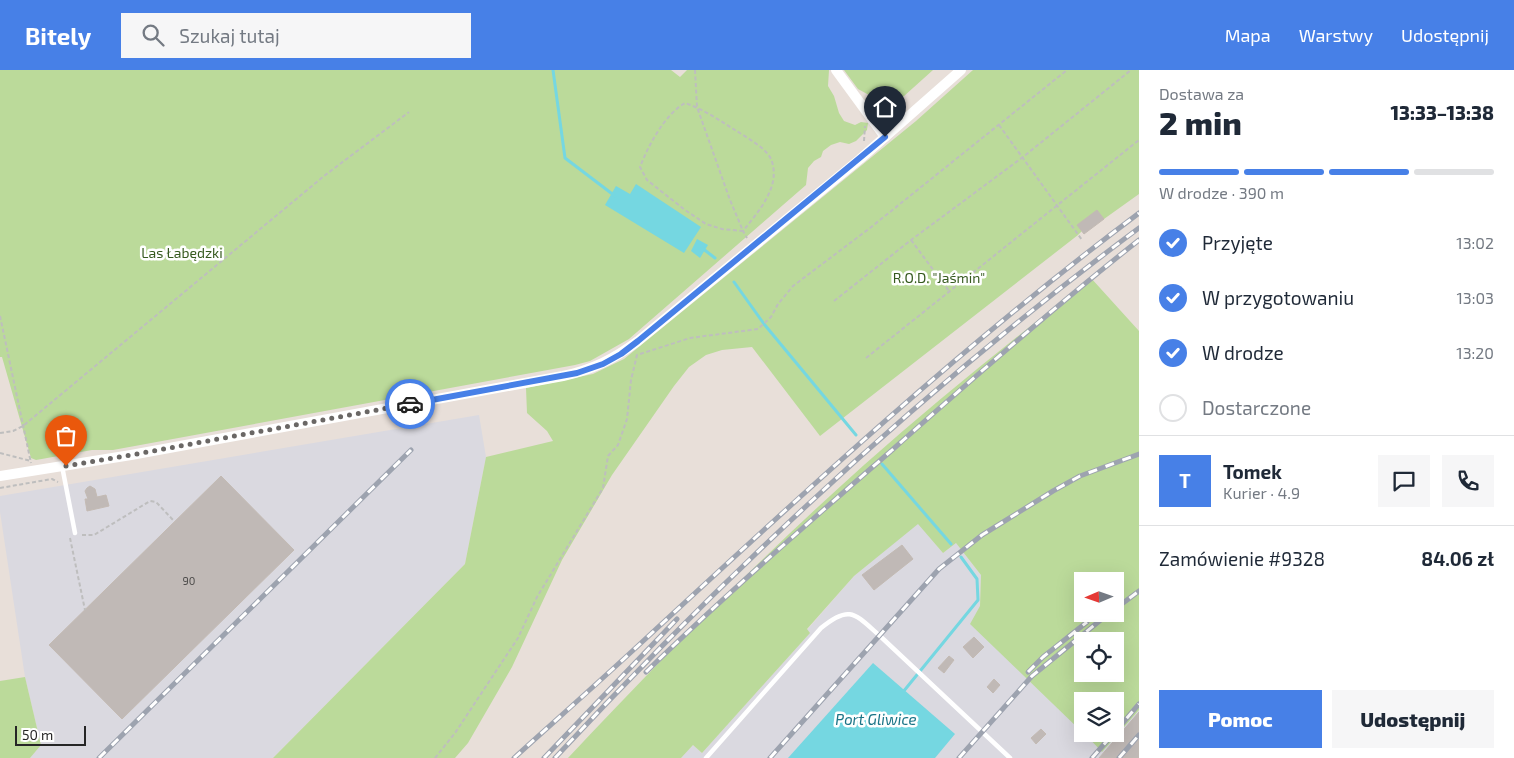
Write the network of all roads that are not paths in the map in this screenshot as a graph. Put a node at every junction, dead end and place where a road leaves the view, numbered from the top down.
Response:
1 (836, 70) edge
2 (961, 70) edge
3 (885, 137) junction
4 (62, 466) junction
5 (0, 476) edge
6 (75, 533) road end
7 (706, 758) edge
8 (1010, 758) edge

1 - 3 street
2 - 3 street
3 - 4 street
4 - 5 street
4 - 6 lane
7 - 8 lane

